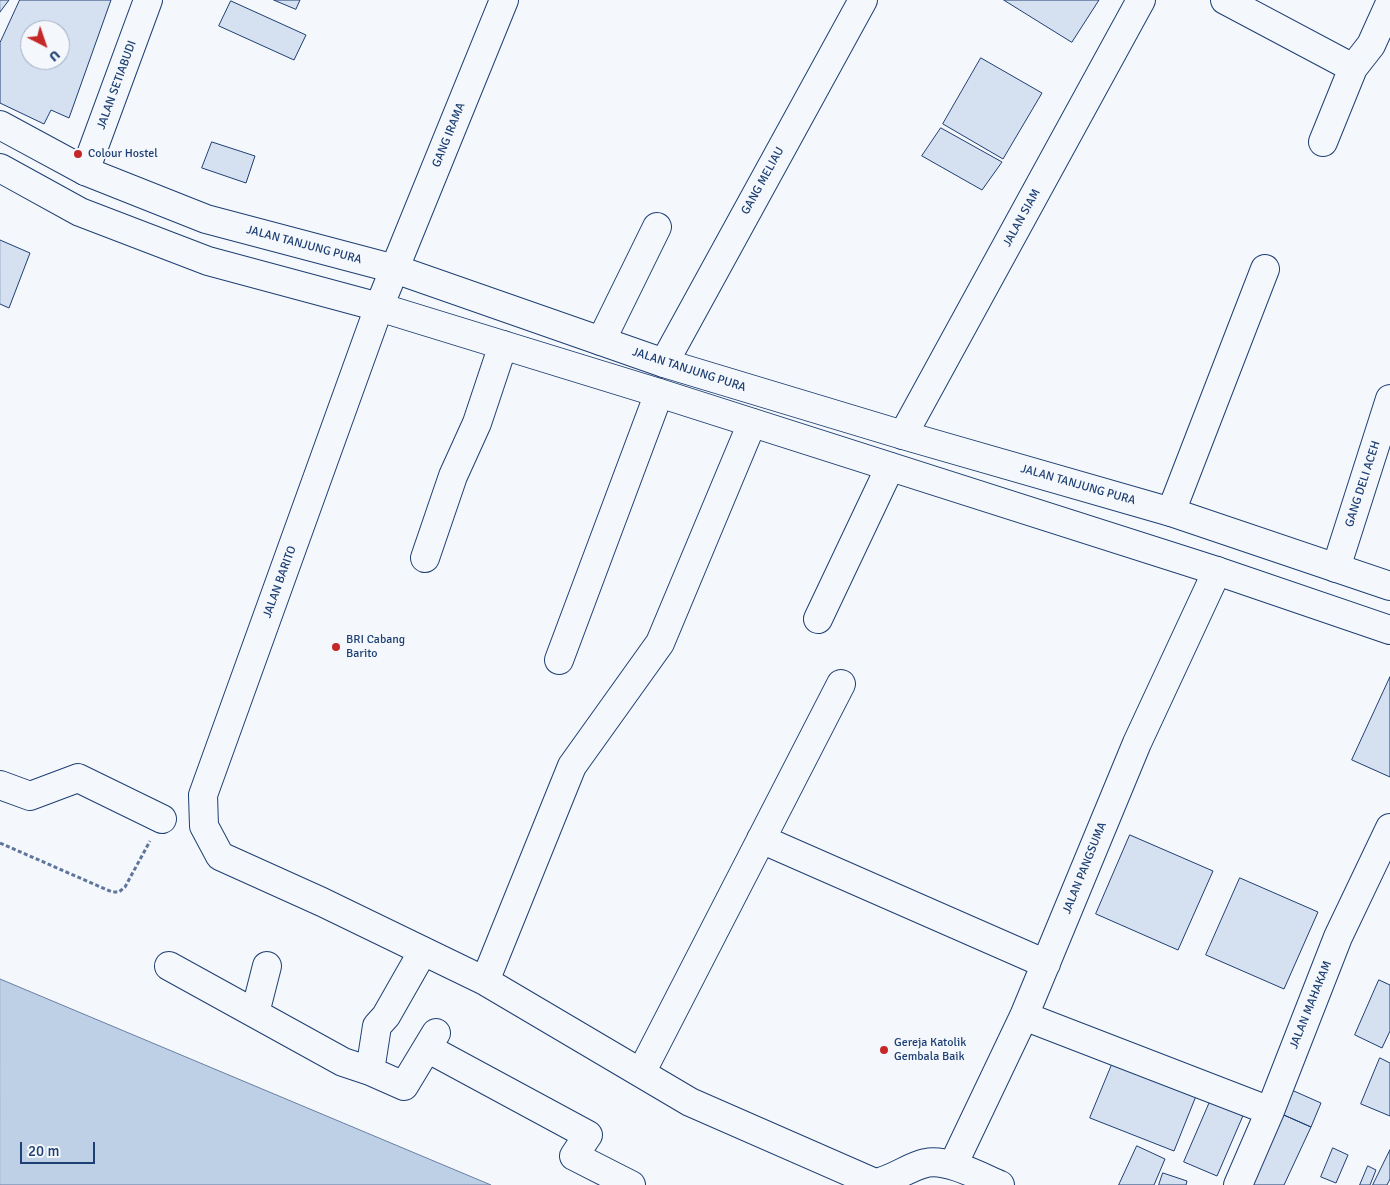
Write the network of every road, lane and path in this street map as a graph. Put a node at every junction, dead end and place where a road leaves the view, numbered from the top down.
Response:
1 (148, 0) edge
2 (504, 0) edge
3 (863, 0) edge
4 (1141, 0) edge
5 (1225, 0) edge
6 (1390, 3) edge
7 (1380, 49) edge
8 (1353, 68) junction
9 (0, 125) edge
10 (1324, 142) dead end
11 (86, 171) junction
12 (2, 174) edge
13 (656, 227) dead end
14 (395, 269) junction
15 (1265, 269) dead end
16 (379, 307) junction
17 (601, 341) junction
18 (503, 345) junction
19 (664, 363) junction
20 (733, 384) junction
21 (658, 393) junction
22 (1390, 399) edge
23 (724, 414) junction
24 (752, 423) junction
25 (902, 435) junction
26 (890, 467) junction
27 (1171, 512) junction
28 (425, 558) dead end
29 (1336, 568) junction
30 (1217, 571) junction
31 (1390, 586) edge
32 (818, 619) dead end
33 (1390, 630) edge
34 (559, 660) dead end
35 (842, 684) dead end
36 (0, 785) edge
37 (162, 819) joint
38 (1390, 828) edge
39 (762, 839) junction
40 (0, 844) edge
41 (423, 951) junction
42 (1046, 964) junction
43 (169, 966) dead end
44 (267, 966) dead end
45 (485, 981) junction
46 (255, 1013) junction
47 (1024, 1016) junction
48 (370, 1071) junction
49 (641, 1073) junction
50 (1270, 1111) junction
51 (953, 1165) junction
52 (886, 1183) edge
53 (631, 1185) edge
54 (1000, 1185) edge
55 (1238, 1185) edge

1 - 11 main road, JALAN SETIABUDI
2 - 14 main road, GANG IRAMA
3 - 19 main road, GANG MELIAU
4 - 25 main road, JALAN SIAM
5 - 8 main road
6 - 7 main road
7 - 8 main road
8 - 10 main road
9 - 11 main road, JALAN TANJUNG PURA
11 - 14 main road, JALAN TANJUNG PURA
12 - 16 main road
13 - 17 main road
14 - 16 main road, GANG IRAMA
14 - 17 main road, JALAN TANJUNG PURA
15 - 27 main road
16 - 18 main road
16 - 41 main road, JALAN BARITO
17 - 19 main road, JALAN TANJUNG PURA
18 - 21 main road
18 - 28 main road
19 - 20 main road, JALAN TANJUNG PURA
20 - 23 main road
20 - 25 main road, JALAN TANJUNG PURA
21 - 23 main road
21 - 34 main road
22 - 29 main road, GANG DELI ACEH
23 - 24 main road
24 - 26 main road
24 - 45 main road
25 - 27 main road, JALAN TANJUNG PURA
26 - 30 main road
26 - 32 main road
27 - 29 main road, JALAN TANJUNG PURA
29 - 31 main road, JALAN TANJUNG PURA
30 - 33 main road
30 - 42 main road, JALAN PANGSUMA
35 - 39 main road
36 - 37 main road
37 - 40 path
38 - 50 main road, JALAN MAHAKAM
39 - 42 main road
39 - 49 main road
41 - 45 main road
41 - 48 main road
42 - 47 main road, JALAN PANGSUMA
43 - 46 main road
44 - 46 main road
45 - 49 main road
46 - 48 main road
47 - 50 main road
47 - 51 main road, JALAN PANGSUMA
48 - 53 main road
49 - 52 main road
50 - 55 main road, JALAN MAHAKAM
51 - 52 main road
51 - 54 main road

